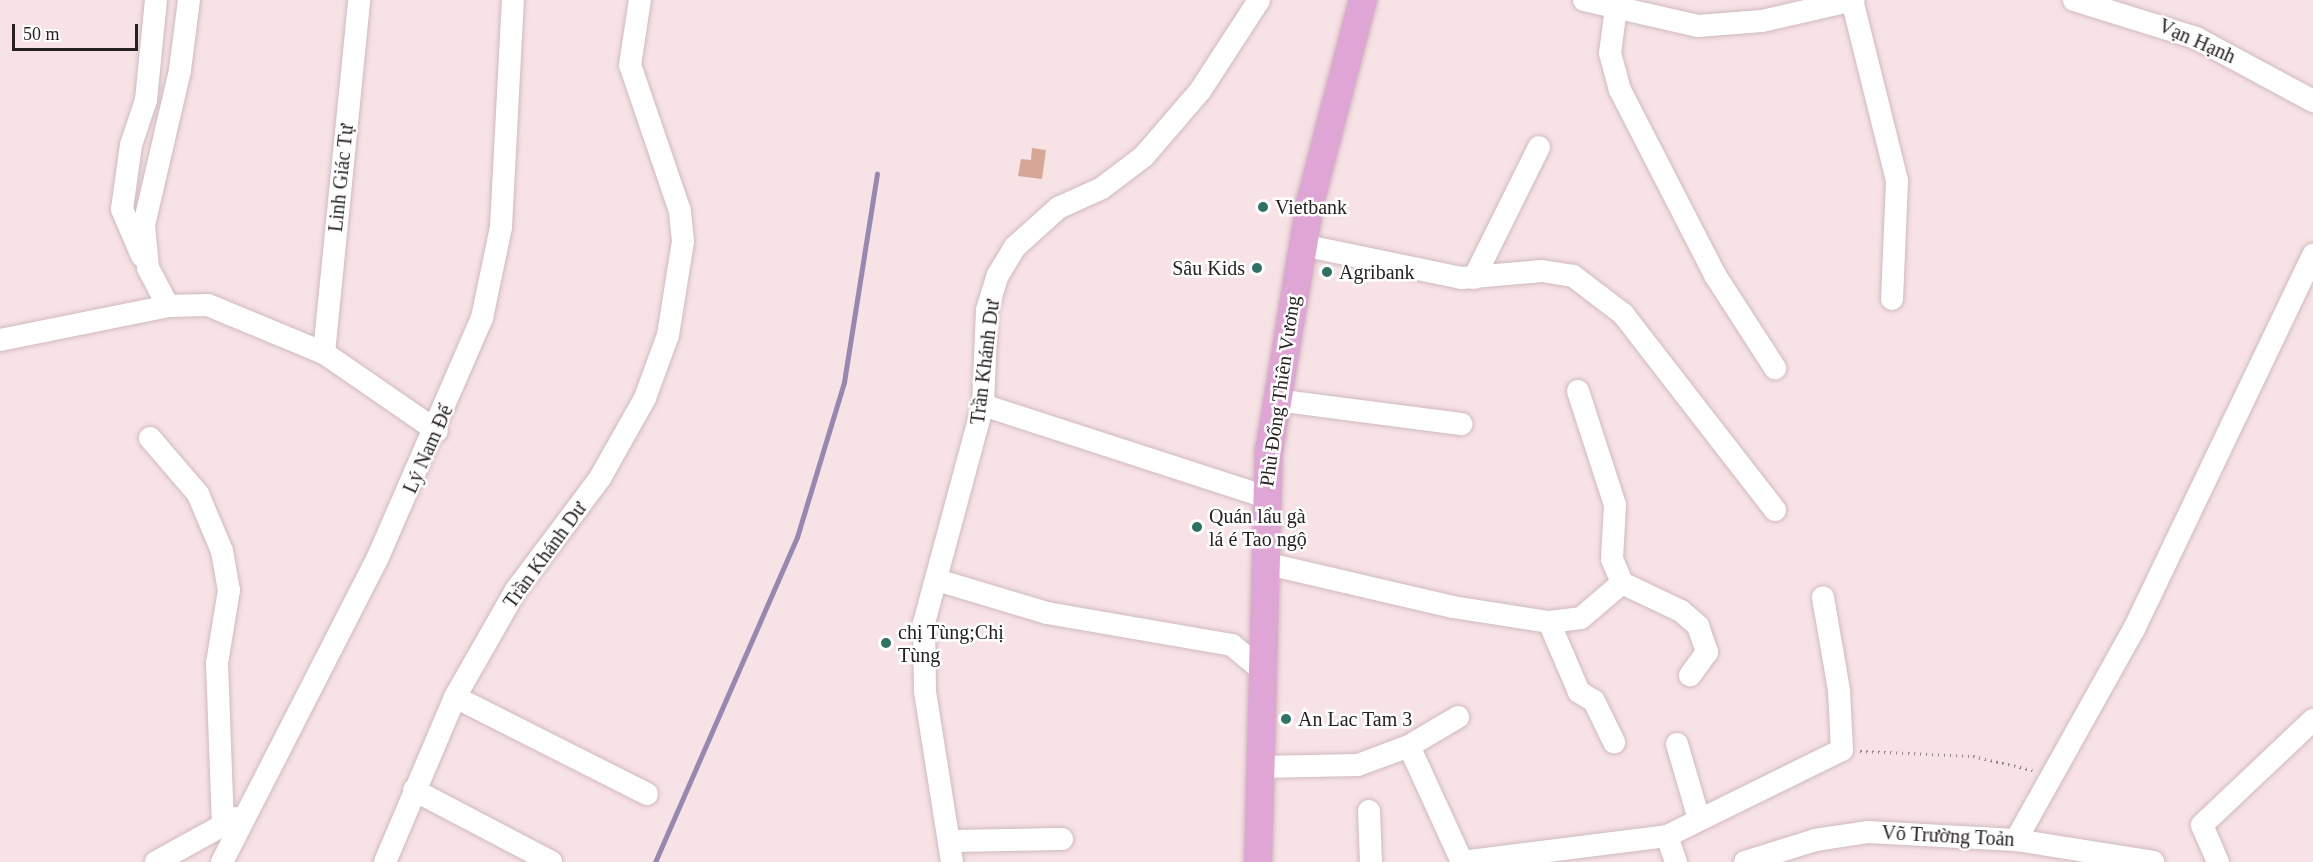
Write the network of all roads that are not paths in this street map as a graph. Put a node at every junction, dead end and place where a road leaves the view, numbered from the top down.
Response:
1 (156, 0) edge
2 (189, 0) edge
3 (513, 0) edge
4 (639, 0) edge
5 (1259, 0) edge
6 (1364, 0) edge
7 (1584, 0) edge
8 (1853, 0) edge
9 (2073, 0) edge
10 (357, 1) edge
11 (1616, 8) junction
12 (2313, 100) edge
13 (1539, 147) dead end
14 (1302, 245) junction
15 (2313, 255) edge
16 (148, 268) junction
17 (1474, 278) junction
18 (1892, 299) dead end
19 (168, 306) junction
20 (0, 340) edge
21 (324, 353) junction
22 (1775, 368) dead end
23 (1578, 391) dead end
24 (1276, 400) junction
25 (983, 405) junction
26 (1461, 424) dead end
27 (437, 430) junction
28 (150, 438) dead end
29 (1266, 496) junction
30 (1775, 510) dead end
31 (1264, 563) junction
32 (937, 580) junction
33 (1622, 584) junction
34 (1823, 597) dead end
35 (1549, 622) junction
36 (1262, 670) junction
37 (1690, 675) dead end
38 (455, 697) junction
39 (1458, 717) dead end
40 (2313, 720) edge
41 (1614, 742) dead end
42 (1677, 744) dead end
43 (1409, 746) junction
44 (1259, 767) junction
45 (414, 790) junction
46 (647, 794) dead end
47 (1369, 811) dead end
48 (246, 813) junction
49 (1699, 819) junction
50 (224, 823) junction
51 (1667, 837) junction
52 (1062, 839) dead end
53 (2016, 840) junction
54 (952, 852) edge
55 (156, 862) edge
56 (222, 862) edge
57 (385, 862) edge
58 (550, 862) edge
59 (1258, 862) edge
60 (1371, 862) edge
61 (1462, 862) edge
62 (1676, 862) edge
63 (1745, 862) edge
64 (2153, 862) edge
65 (2218, 862) edge

1 - 16 street
2 - 16 street
3 - 27 street, Lý Nam Đế
4 - 38 street, Trần Khánh Dư
5 - 25 street, Trần Khánh Dư
6 - 14 main road, Phù Đổng Thiên Vương
7 - 11 street
8 - 11 street
8 - 18 street
9 - 12 street, Vạn Hạnh
10 - 21 street, Linh Giác Tự
11 - 22 street
13 - 17 street
14 - 17 street
14 - 24 main road, Phù Đổng Thiên Vương
15 - 53 street
16 - 19 street
17 - 30 street
19 - 20 street
19 - 21 street
21 - 27 street
23 - 33 street
24 - 26 street
24 - 29 main road, Phù Đổng Thiên Vương
25 - 29 street
25 - 32 street, Trần Khánh Dư
27 - 48 street, Lý Nam Đế
28 - 50 street
29 - 31 main road, Phù Đổng Thiên Vương
31 - 35 street
31 - 36 main road, Phù Đổng Thiên Vương
32 - 36 street
32 - 54 street, Trần Khánh Dư
33 - 35 street
33 - 37 street
34 - 49 street
35 - 41 street
36 - 44 main road, Phù Đổng Thiên Vương
38 - 45 street, Trần Khánh Dư
38 - 46 street
39 - 43 street
40 - 65 street
42 - 49 street
43 - 44 street
43 - 61 street
44 - 59 main road, Phù Đổng Thiên Vương
45 - 57 street, Trần Khánh Dư
45 - 58 street
47 - 60 street
48 - 50 street
48 - 56 street, Lý Nam Đế
49 - 51 street
50 - 55 street
51 - 61 street
51 - 62 street
52 - 54 street
53 - 63 street, Võ Trường Toản
53 - 64 street, Võ Trường Toản

